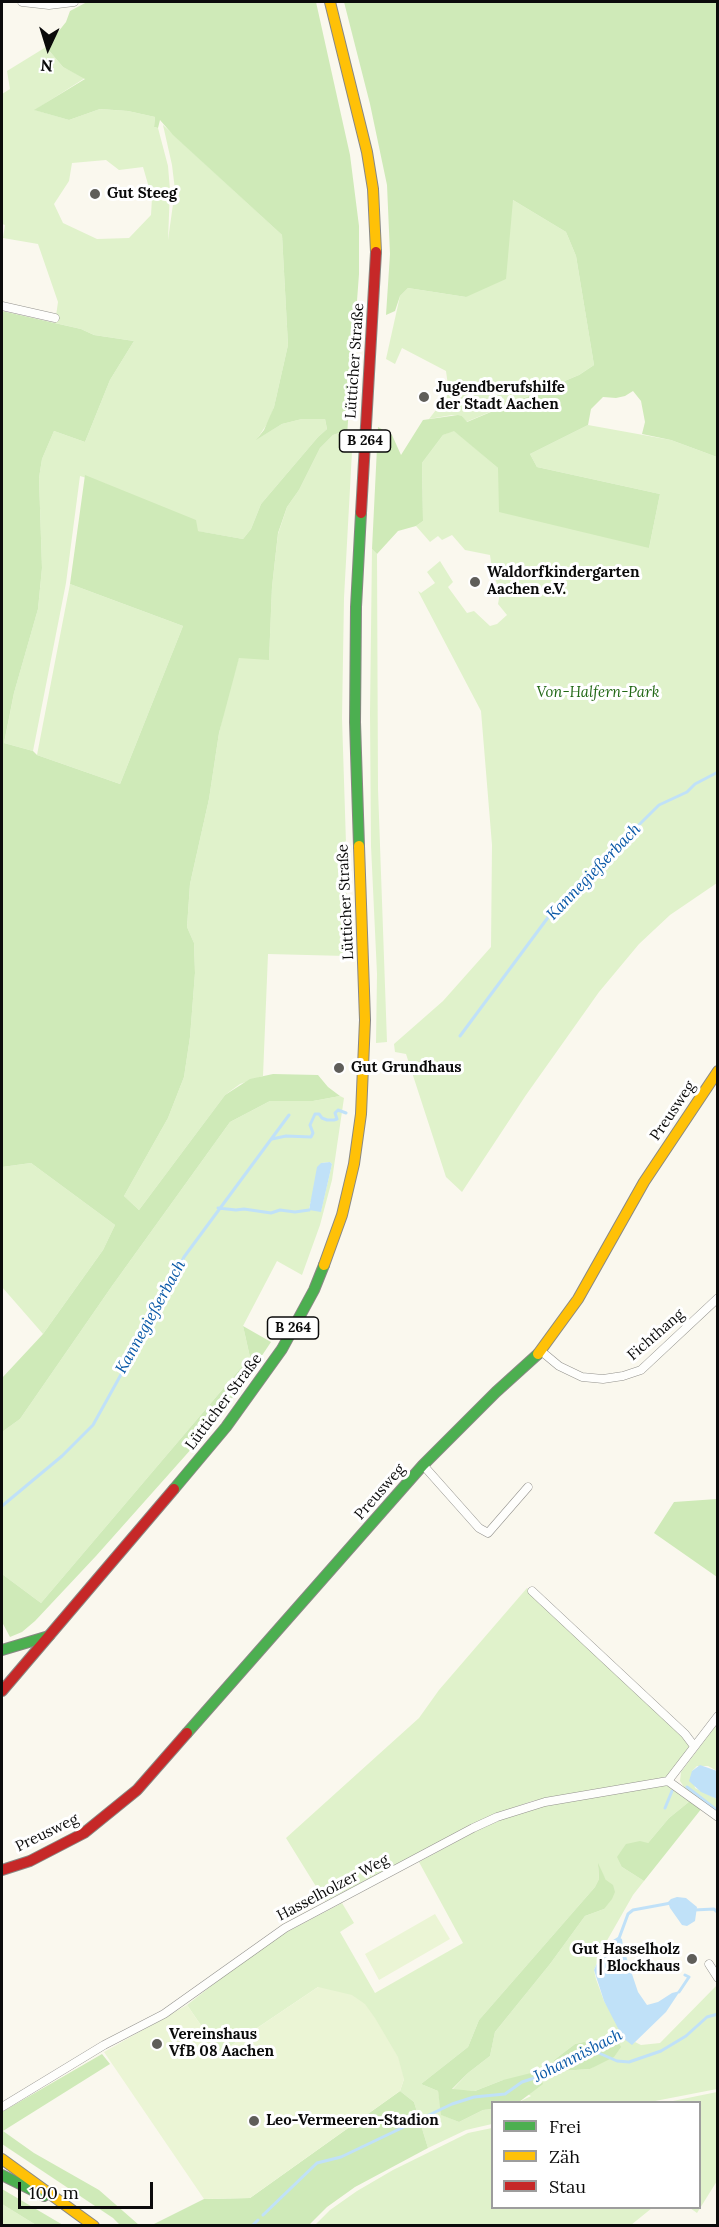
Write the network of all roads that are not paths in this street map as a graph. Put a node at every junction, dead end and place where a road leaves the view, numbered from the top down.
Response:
1 (22, 2) edge
2 (74, 2) edge
3 (330, 2) edge
4 (2, 306) edge
5 (55, 318) dead end
6 (717, 1071) edge
7 (717, 1298) edge
8 (541, 1351) junction
9 (423, 1465) junction
10 (528, 1487) dead end
11 (532, 1591) dead end
12 (50, 1636) junction
13 (2, 1650) edge
14 (2, 1691) edge
15 (717, 1716) edge
16 (694, 1746) junction
17 (668, 1781) junction
18 (717, 1817) edge
19 (2, 1870) edge
20 (709, 1964) dead end
21 (717, 1978) edge
22 (2, 2107) edge
23 (2, 2159) edge
24 (2, 2175) edge
25 (69, 2208) junction
26 (94, 2226) edge

1 - 2 street
3 - 12 main road, Lütticher Straße / B 264
4 - 5 street
6 - 8 main road, Preusweg
7 - 8 street, Fichthang
8 - 9 main road, Preusweg
9 - 10 street
9 - 19 main road, Preusweg
11 - 16 street
12 - 13 main road
12 - 14 main road, Lütticher Straße / B 264
15 - 16 street
16 - 17 street
17 - 18 street
17 - 22 street, Hasselholzer Weg
20 - 21 street
23 - 25 main road
24 - 25 main road
25 - 26 main road

